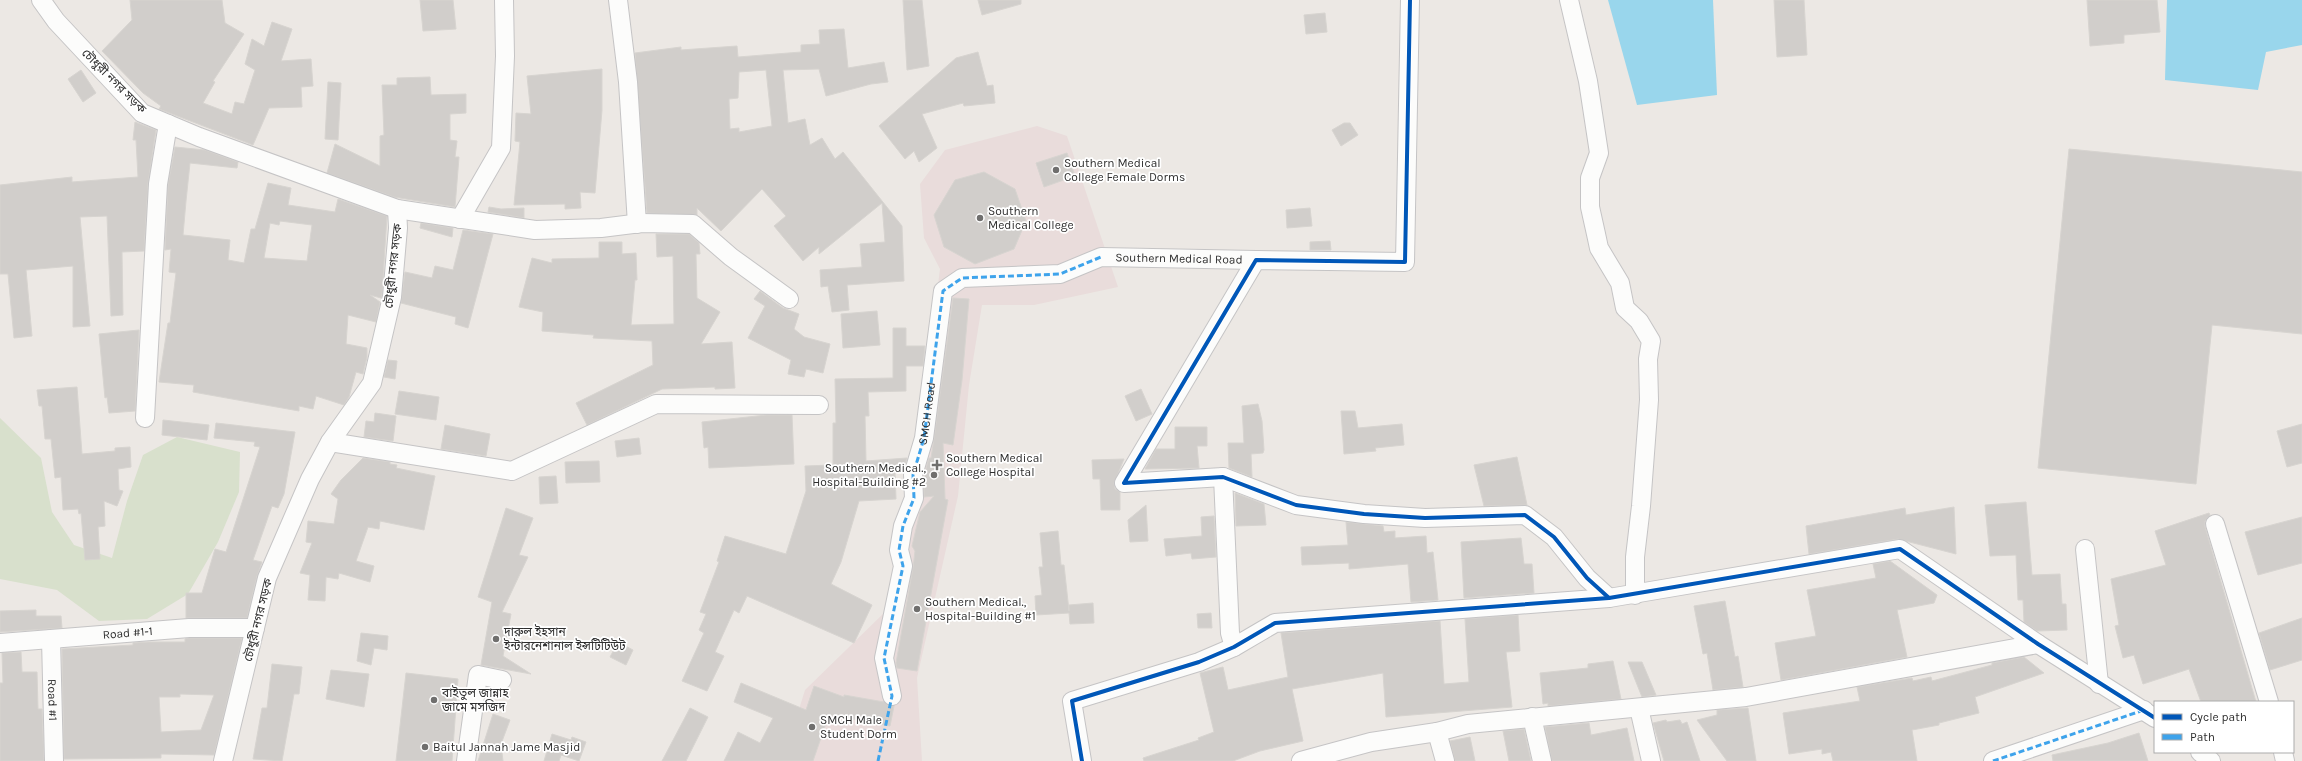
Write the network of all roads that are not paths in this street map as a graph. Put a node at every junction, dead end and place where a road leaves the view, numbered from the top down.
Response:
1 (41, 0) edge
2 (504, 0) edge
3 (618, 0) edge
4 (1410, 0) edge
5 (1569, 0) edge
6 (168, 124) junction
7 (397, 209) junction
8 (460, 219) junction
9 (637, 224) junction
10 (1101, 257) joint
11 (1256, 260) junction
12 (789, 299) dead end
13 (819, 405) dead end
14 (146, 418) dead end
15 (330, 442) junction
16 (1223, 477) junction
17 (2215, 524) dead end
18 (2085, 549) dead end
19 (1635, 595) junction
20 (1609, 598) junction
21 (255, 628) junction
22 (51, 640) junction
23 (0, 643) edge
24 (2038, 644) junction
25 (1234, 647) junction
26 (502, 680) dead end
27 (2099, 684) junction
28 (892, 696) dead end
29 (2269, 701) edge
30 (1639, 708) junction
31 (2149, 714) edge
32 (1532, 717) junction
33 (1437, 732) junction
34 (2201, 753) edge
35 (54, 761) edge
36 (223, 761) edge
37 (466, 761) edge
38 (1082, 761) edge
39 (1301, 761) edge
40 (1445, 761) edge
41 (1542, 761) edge
42 (1651, 761) edge
43 (1992, 761) edge
44 (2211, 761) edge

1 - 6 street, চৌধুরী নগর সড়ক
2 - 8 street
3 - 9 street
4 - 11 street, Southern Medical Road
5 - 19 street
6 - 7 street, চৌধুরী নগর সড়ক
6 - 14 street
7 - 8 street
7 - 15 street, চৌধুরী নগর সড়ক
8 - 9 street
9 - 12 street
10 - 11 street, Southern Medical Road
10 - 28 street, SMCH Road
11 - 16 street
13 - 15 street
15 - 21 street, চৌধুরী নগর সড়ক
16 - 20 street
16 - 25 street
17 - 29 street
18 - 27 street
19 - 20 street
19 - 24 street
20 - 25 street
21 - 22 street, Road #1-1
21 - 36 street, চৌধুরী নগর সড়ক
22 - 23 street, Road #1-1
22 - 35 street, Road #1
24 - 27 street
24 - 30 street
25 - 38 street
26 - 37 street
27 - 31 street
30 - 32 street
30 - 42 street
31 - 43 street
32 - 33 street
32 - 41 street
33 - 39 street
33 - 40 street
34 - 44 street

